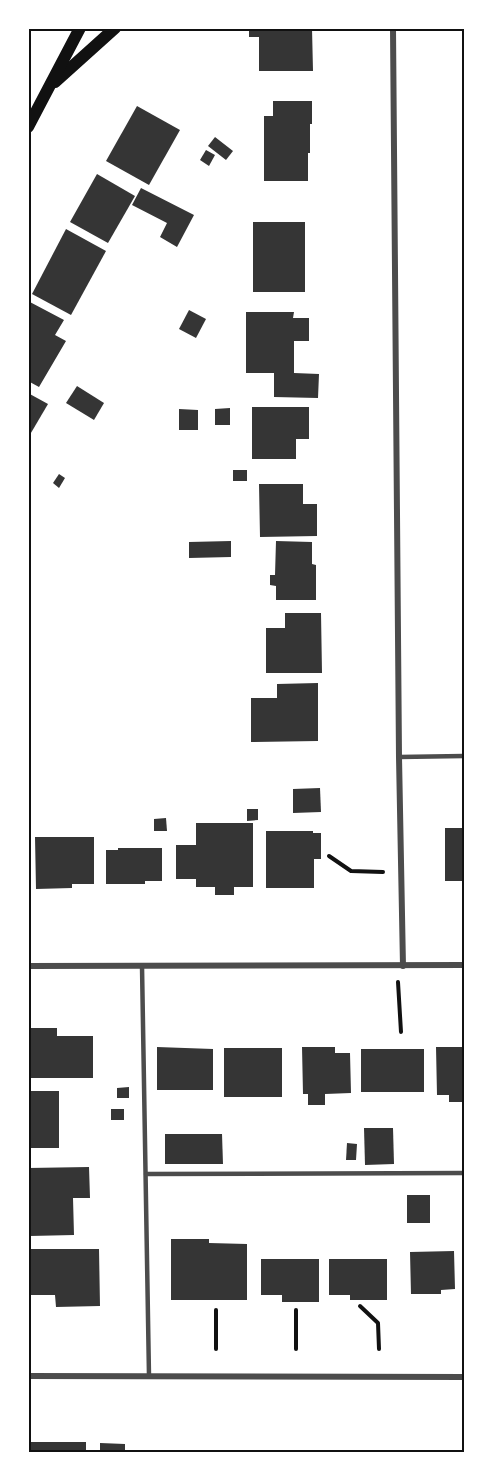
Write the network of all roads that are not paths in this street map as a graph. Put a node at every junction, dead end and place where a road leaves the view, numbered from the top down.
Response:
1 (75, 28) edge
2 (80, 28) edge
3 (115, 28) edge
4 (393, 28) edge
5 (50, 87) junction
6 (28, 127) edge
7 (465, 756) edge
8 (399, 757) junction
9 (465, 965) edge
10 (28, 966) edge
11 (142, 966) junction
12 (400, 966) junction
13 (465, 1173) edge
14 (146, 1174) junction
15 (28, 1376) edge
16 (149, 1376) junction
17 (465, 1377) edge

1 - 5 main road
2 - 5 main road
3 - 5 main road
4 - 8 street
5 - 6 main road
7 - 8 lane
8 - 12 street
9 - 12 street
10 - 11 street
11 - 12 street
11 - 14 lane
13 - 14 lane
14 - 16 lane
15 - 16 street
16 - 17 street

